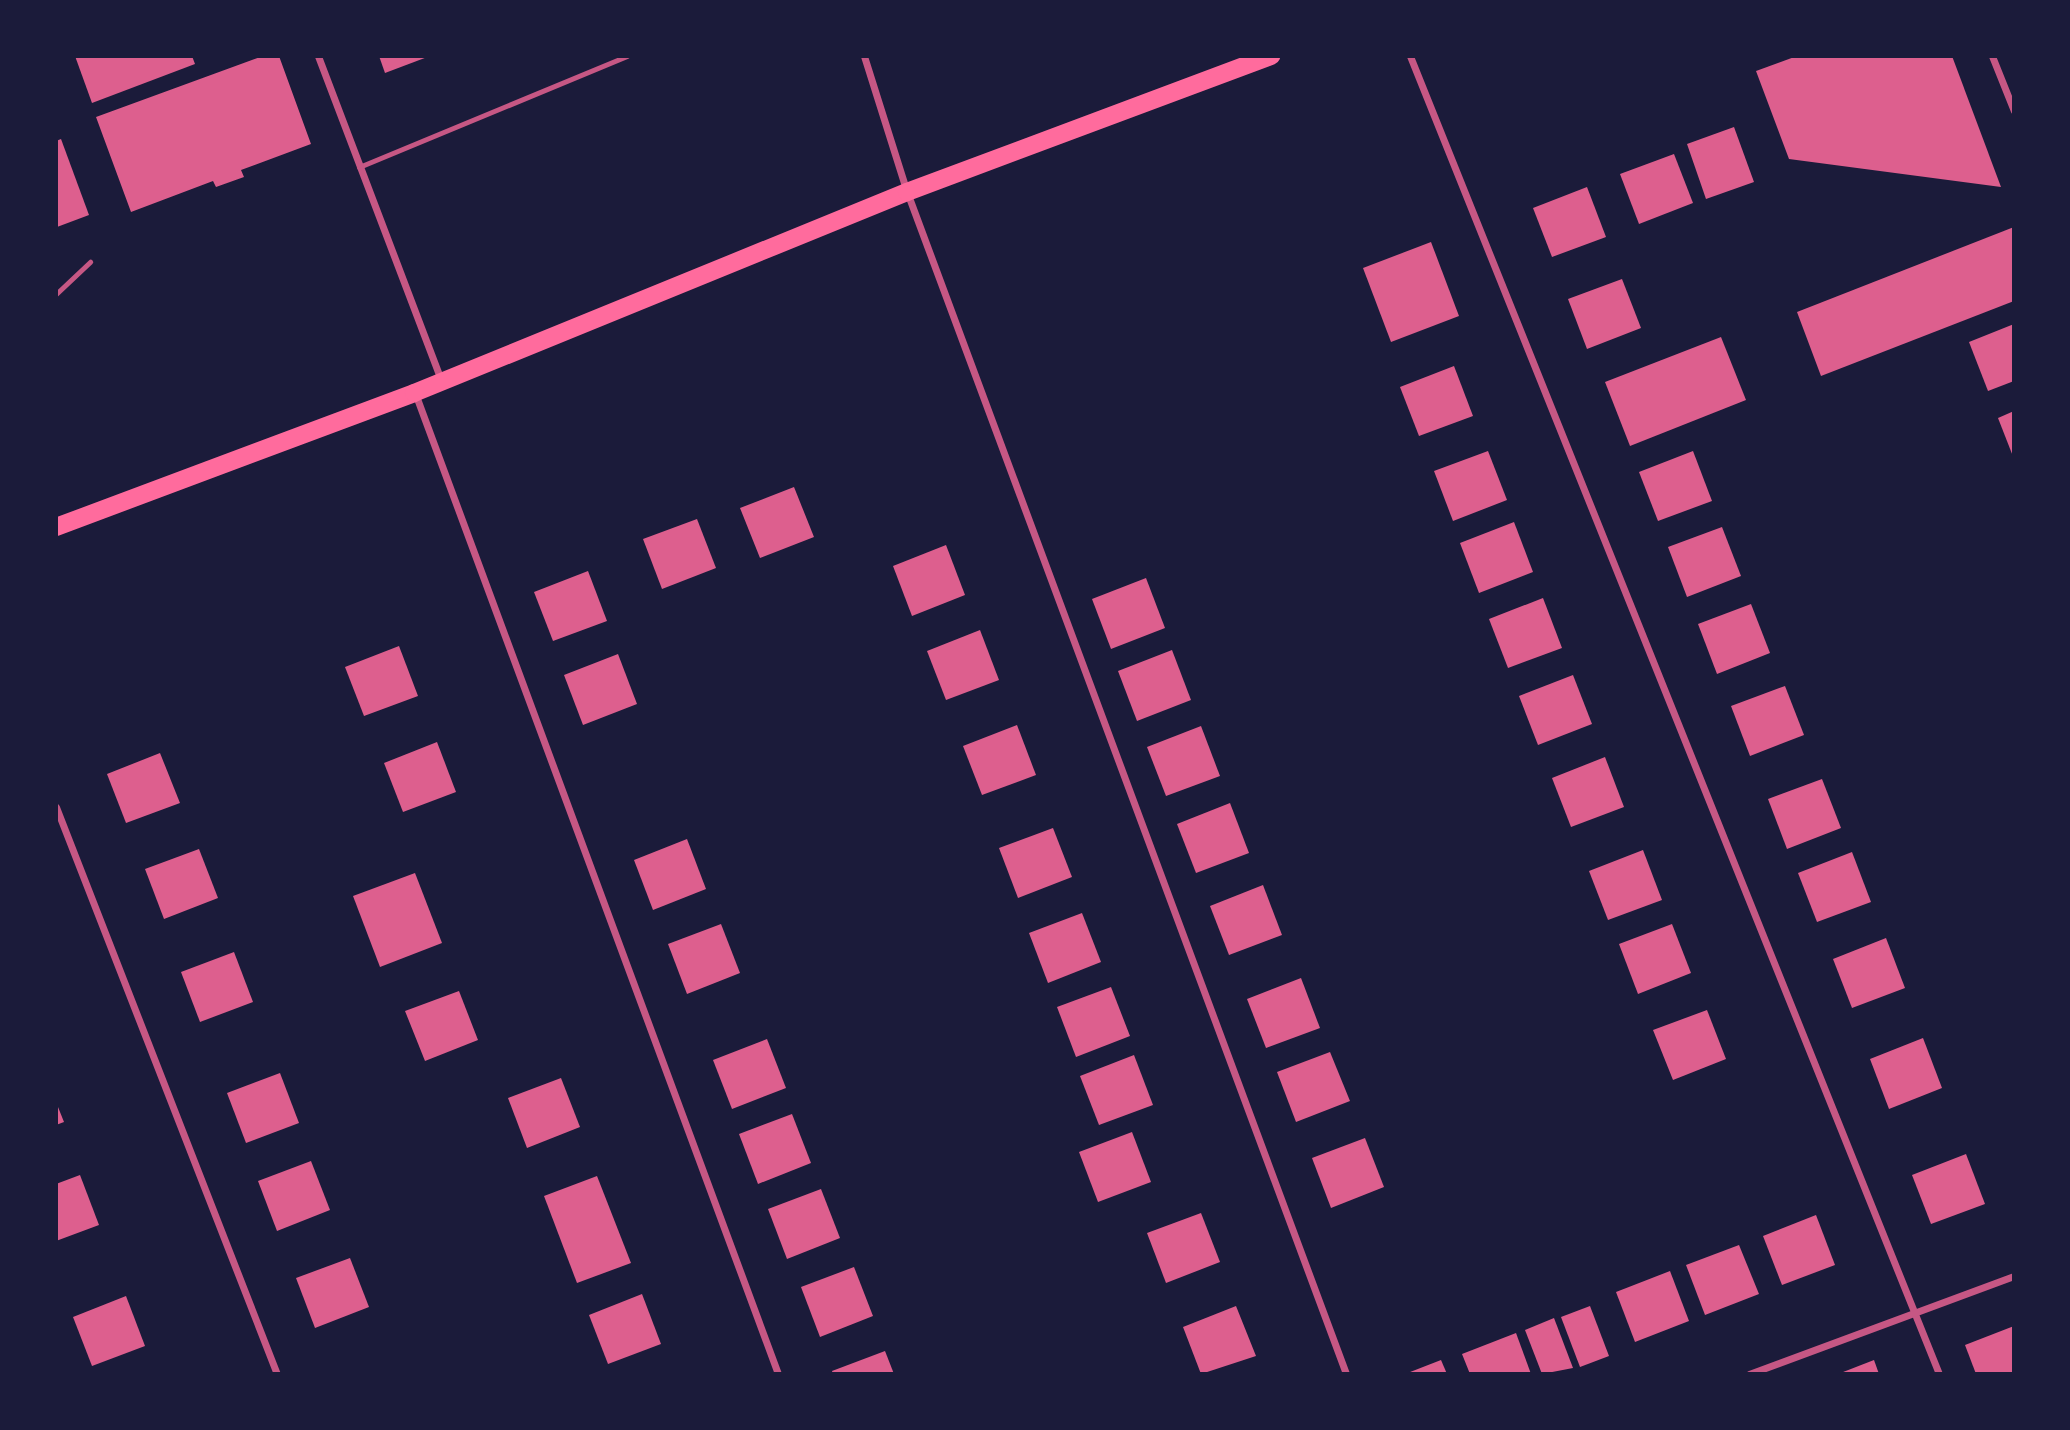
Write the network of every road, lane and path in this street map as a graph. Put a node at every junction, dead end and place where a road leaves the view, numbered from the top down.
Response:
1 (318, 56) edge
2 (627, 56) edge
3 (864, 56) edge
4 (1270, 56) edge
5 (1410, 56) edge
6 (1992, 56) edge
7 (2014, 111) edge
8 (359, 167) junction
9 (907, 192) junction
10 (90, 262) dead end
11 (56, 294) edge
12 (441, 381) junction
13 (414, 393) junction
14 (56, 527) edge
15 (56, 807) edge
16 (2014, 1276) edge
17 (1916, 1312) junction
18 (277, 1374) edge
19 (778, 1374) edge
20 (1346, 1374) edge
21 (1749, 1374) edge
22 (1939, 1374) edge

1 - 8 street
2 - 8 lane
3 - 9 street
4 - 9 main road
5 - 17 street
6 - 7 street
8 - 12 street
9 - 12 main road
9 - 20 street
10 - 11 lane
12 - 13 main road
13 - 14 main road
13 - 19 street
15 - 18 street
16 - 17 street
17 - 21 street
17 - 22 street

